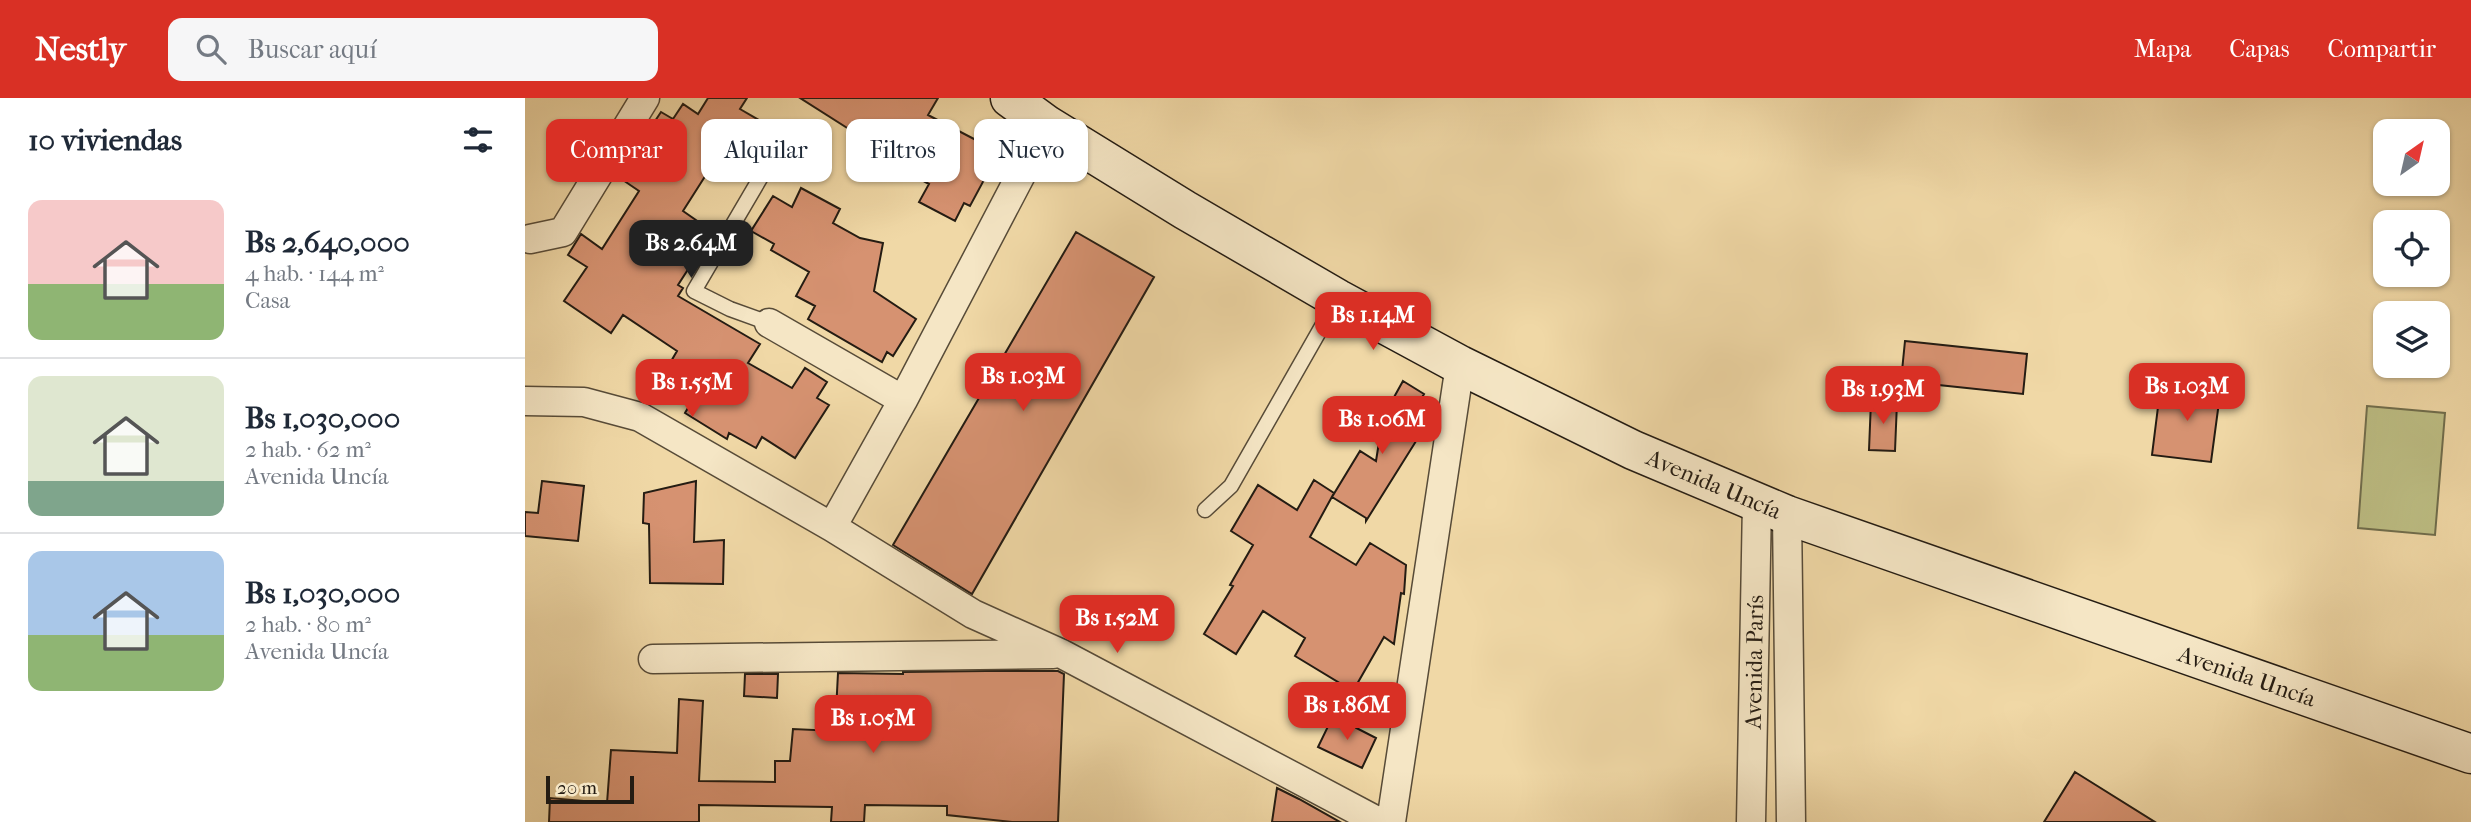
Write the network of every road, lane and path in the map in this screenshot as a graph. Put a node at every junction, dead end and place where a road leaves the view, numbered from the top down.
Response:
1 (645, 98) edge
2 (1010, 98) edge
3 (1039, 119) edge
4 (1088, 150) edge
5 (758, 182) edge
6 (1017, 182) edge
7 (530, 239) dead end
8 (1338, 299) junction
9 (769, 323) joint
10 (1461, 365) junction
11 (903, 400) junction
12 (525, 401) edge
13 (1772, 508) junction
14 (1205, 510) dead end
15 (832, 527) junction
16 (1062, 654) junction
17 (653, 659) dead end
18 (2471, 754) edge
19 (1379, 822) edge
20 (1391, 822) edge
21 (1751, 822) edge
22 (1791, 822) edge

1 - 7 street
2 - 3 street, Avenida Uncía
4 - 8 street, Avenida Uncía
5 - 9 lane
6 - 11 street
8 - 10 street, Avenida Uncía
8 - 14 lane
9 - 11 street
10 - 13 street, Avenida Uncía
10 - 20 street
11 - 15 street
12 - 15 street
13 - 18 street, Avenida Uncía
13 - 21 street, Avenida París
13 - 22 street, Avenida París
15 - 16 street
16 - 17 street
16 - 19 street

